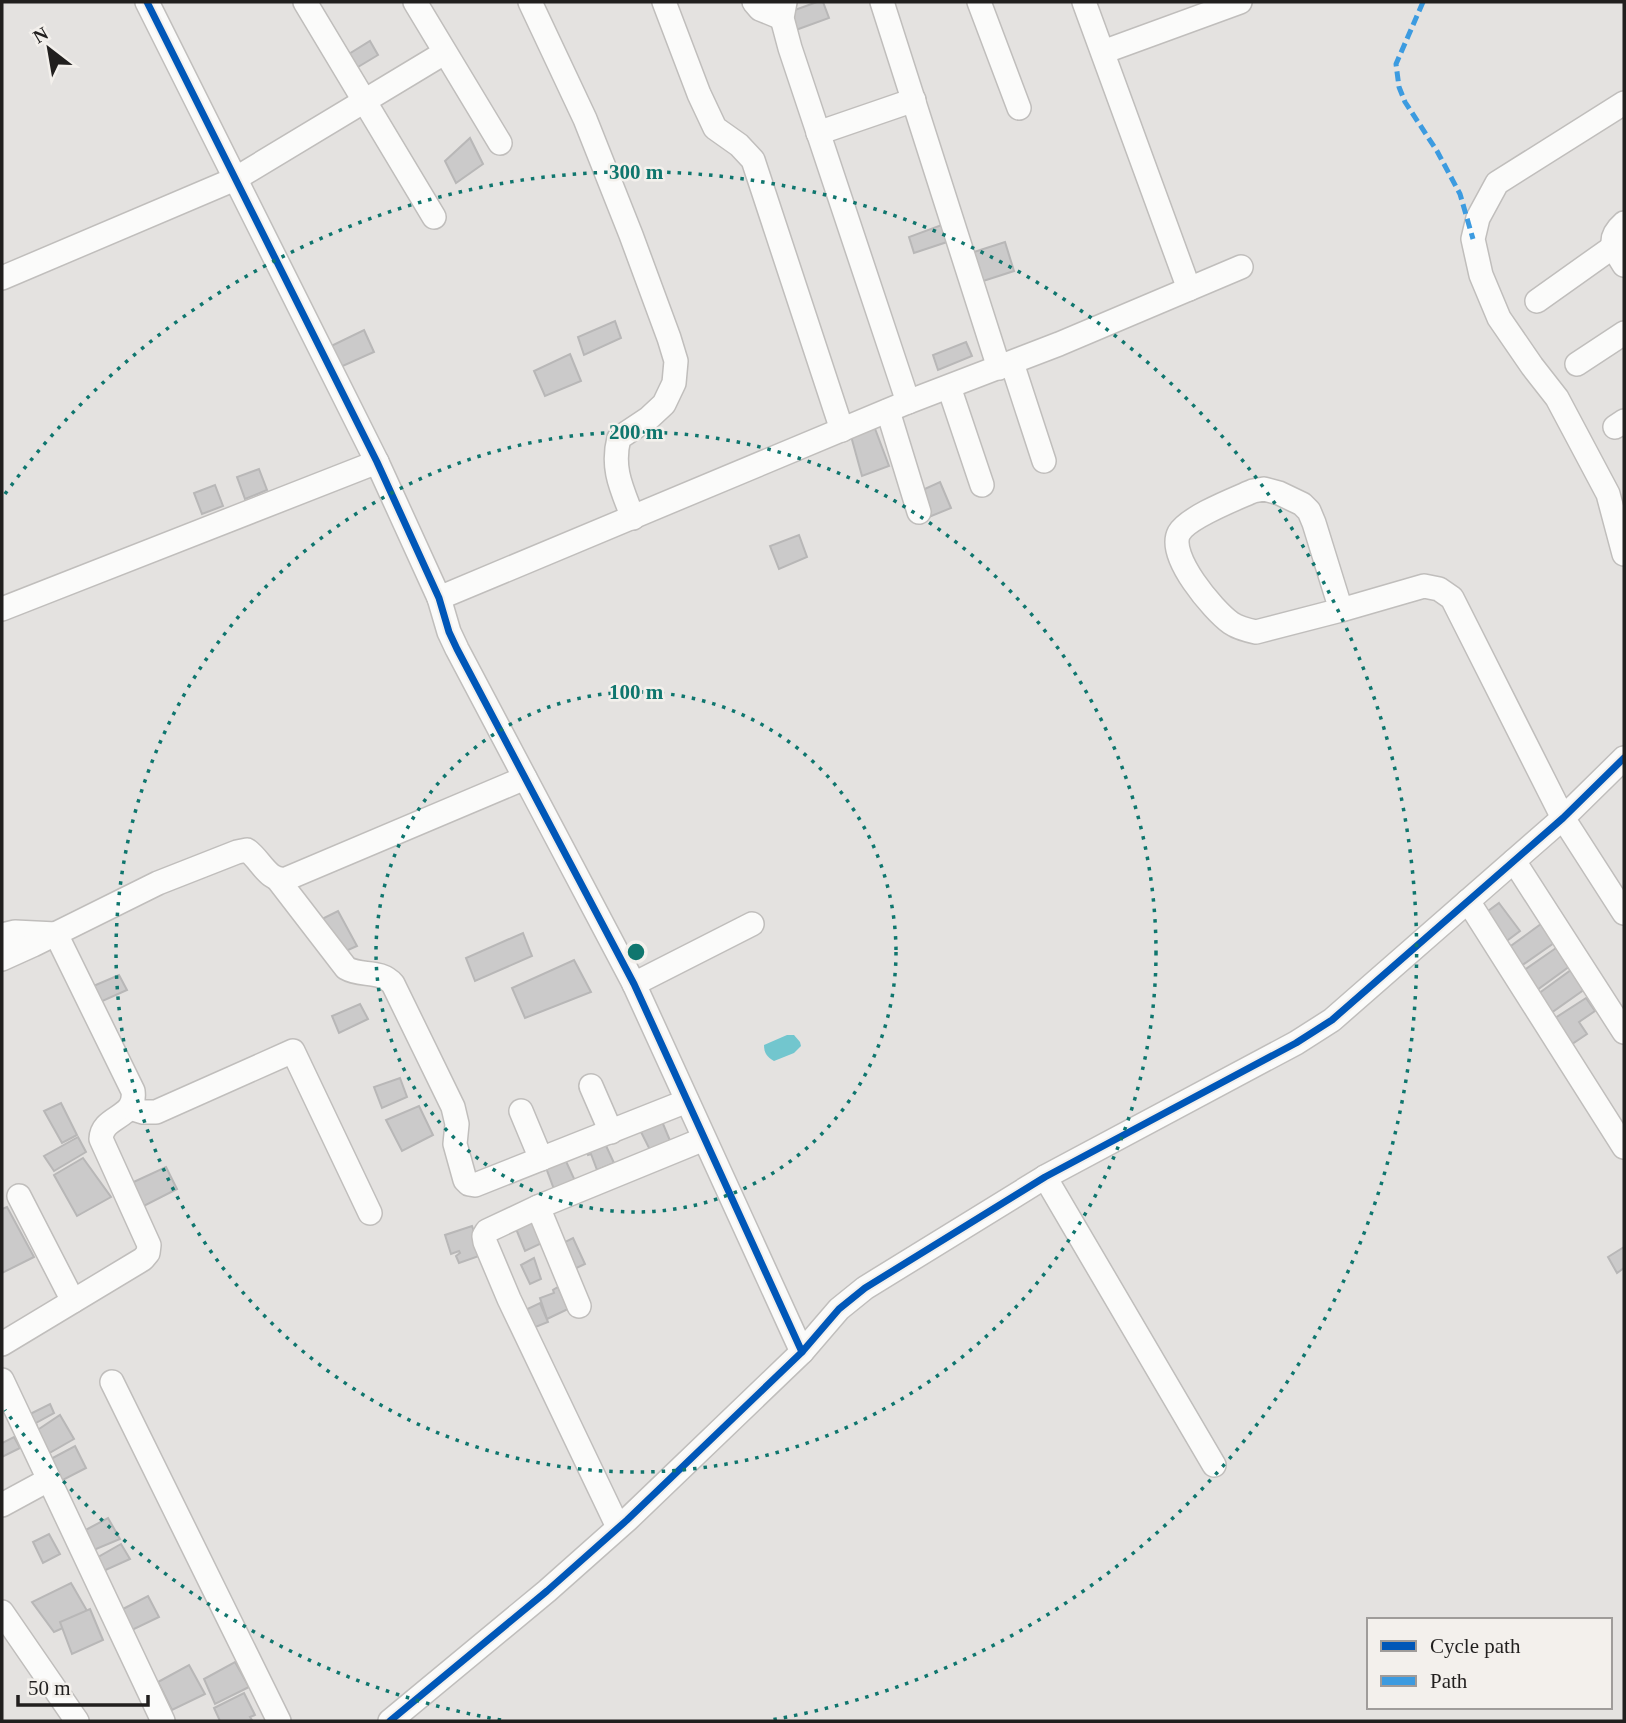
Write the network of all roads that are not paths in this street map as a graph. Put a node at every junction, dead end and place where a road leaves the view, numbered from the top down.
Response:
1 (147, 2) edge
2 (305, 2) edge
3 (415, 2) edge
4 (530, 2) edge
5 (664, 2) edge
6 (754, 2) edge
7 (882, 2) edge
8 (979, 2) edge
9 (1084, 2) edge
10 (1240, 2) edge
11 (783, 10) edge
12 (1103, 52) junction
13 (444, 54) junction
14 (914, 100) junction
15 (365, 101) junction
16 (1624, 103) edge
17 (1019, 108) dead end
18 (818, 133) junction
19 (500, 144) dead end
20 (235, 178) junction
21 (434, 217) dead end
22 (1624, 223) edge
23 (1618, 256) edge
24 (1241, 267) dead end
25 (2, 278) edge
26 (1189, 289) junction
27 (1537, 301) dead end
28 (1624, 333) edge
29 (1577, 364) dead end
30 (1006, 366) junction
31 (949, 387) junction
32 (898, 407) junction
33 (842, 430) junction
34 (377, 461) junction
35 (1044, 461) dead end
36 (982, 485) dead end
37 (919, 512) dead end
38 (633, 518) junction
39 (1624, 554) edge
40 (439, 598) junction
41 (2, 609) edge
42 (1341, 610) junction
43 (1624, 758) edge
44 (525, 778) junction
45 (1563, 818) junction
46 (1514, 861) junction
47 (278, 881) junction
48 (1468, 901) junction
49 (1624, 913) edge
50 (752, 924) dead end
51 (56, 934) junction
52 (2, 935) edge
53 (2, 959) edge
54 (634, 984) junction
55 (1624, 1032) edge
56 (591, 1086) dead end
57 (687, 1101) junction
58 (130, 1108) junction
59 (521, 1111) dead end
60 (611, 1132) junction
61 (704, 1139) junction
62 (1624, 1147) edge
63 (541, 1159) junction
64 (1045, 1177) junction
65 (19, 1196) dead end
66 (538, 1207) junction
67 (370, 1213) dead end
68 (74, 1301) junction
69 (579, 1306) dead end
70 (2, 1344) edge
71 (803, 1352) junction
72 (2, 1380) edge
73 (112, 1382) dead end
74 (1214, 1465) dead end
75 (48, 1480) junction
76 (2, 1505) edge
77 (618, 1528) junction
78 (2, 1612) edge
79 (77, 1721) edge
80 (163, 1721) edge
81 (279, 1721) edge
82 (390, 1721) edge

1 - 20 street
2 - 15 street
3 - 13 street
4 - 38 street
5 - 33 street
6 - 11 street
7 - 14 street
8 - 17 street
9 - 12 street
10 - 12 street
11 - 18 street
12 - 26 street
13 - 15 street
13 - 19 street
14 - 18 street
14 - 30 street
15 - 20 street
15 - 21 street
16 - 39 street
18 - 32 street
20 - 25 street
20 - 34 street
22 - 23 street
23 - 27 street
24 - 26 street
26 - 30 street
28 - 29 street
30 - 31 street
30 - 35 street
31 - 32 street
31 - 36 street
32 - 33 street
32 - 37 street
33 - 38 street
34 - 40 street
34 - 41 street
38 - 40 street
40 - 44 street
42 - 42 street
42 - 45 street
43 - 45 street
44 - 47 street
44 - 54 street
45 - 46 street
45 - 49 street
46 - 48 street
46 - 55 street
47 - 51 street
47 - 63 street
48 - 62 street
48 - 64 street
50 - 54 street
51 - 52 street
51 - 53 street
51 - 58 street
54 - 57 street
56 - 60 street
57 - 60 street
57 - 61 street
58 - 67 street
58 - 68 street
59 - 63 street
60 - 63 street
61 - 66 street
61 - 71 street
64 - 71 street
64 - 74 street
65 - 68 street
66 - 69 street
66 - 77 street
68 - 70 street
71 - 77 street
72 - 75 street
73 - 81 street
75 - 76 street
75 - 80 street
77 - 82 street
78 - 79 street

